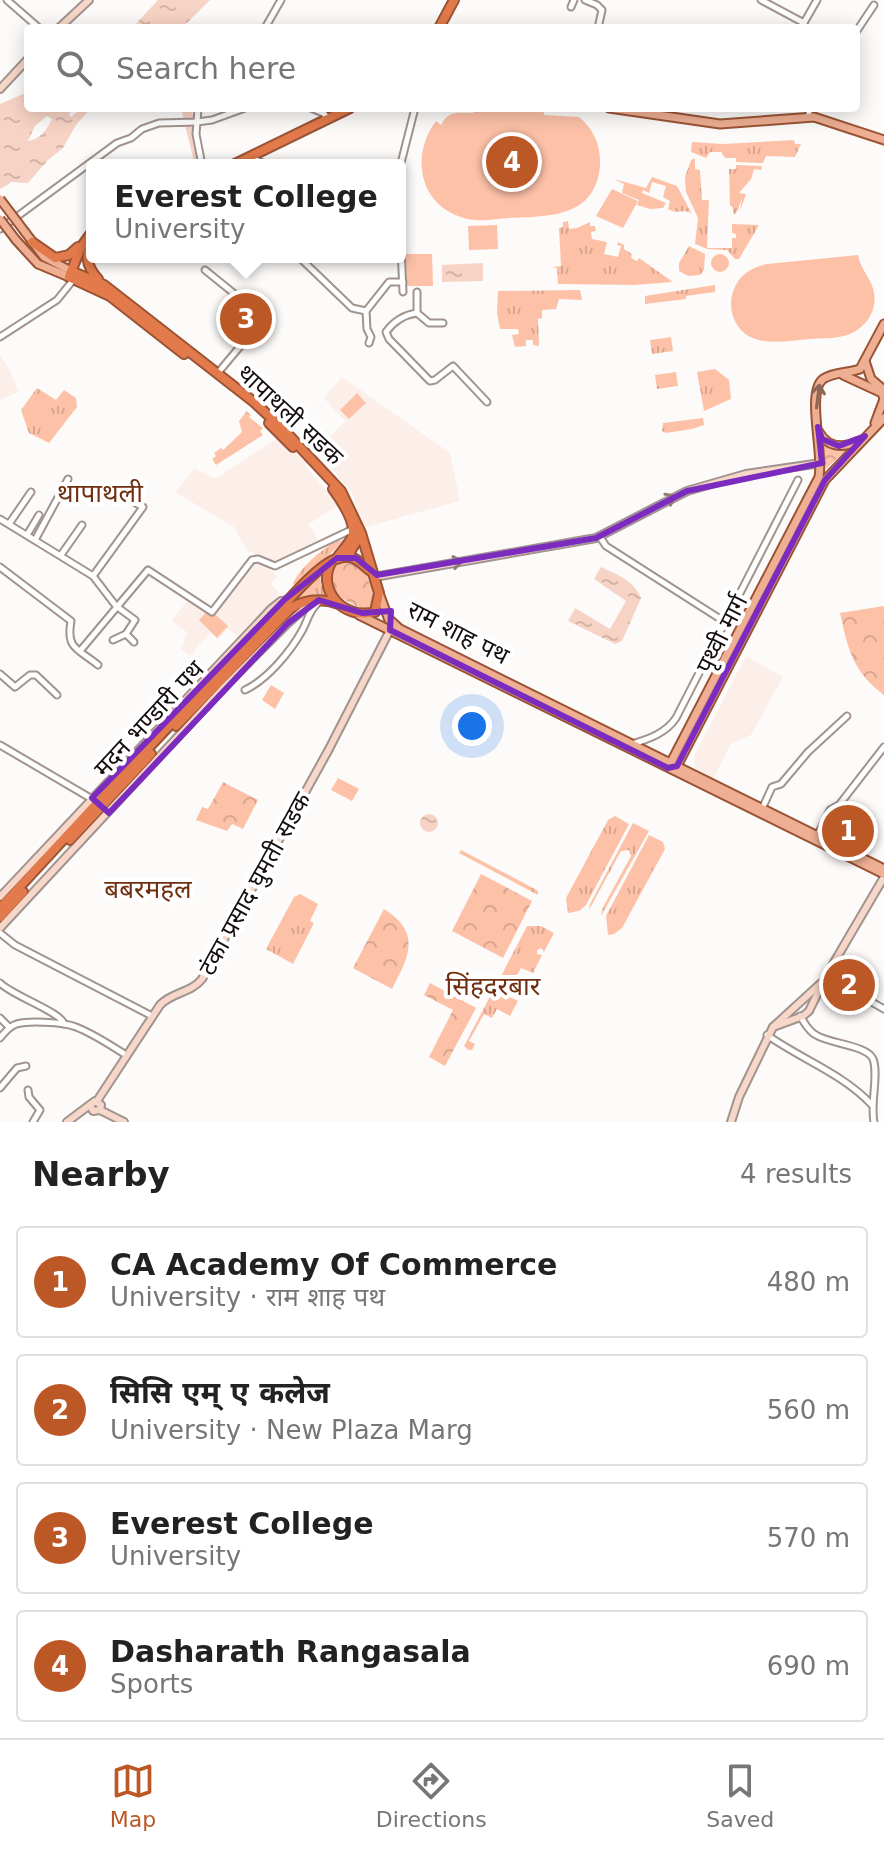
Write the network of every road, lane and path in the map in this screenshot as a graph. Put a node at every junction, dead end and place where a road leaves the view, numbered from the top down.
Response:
1 (7, 0) edge
2 (89, 0) edge
3 (281, 0) edge
4 (454, 0) edge
5 (574, 0) edge
6 (585, 0) edge
7 (761, 0) edge
8 (817, 0) edge
9 (874, 5) dead end
10 (571, 7) dead end
11 (34, 24) edge
12 (63, 24) edge
13 (267, 24) edge
14 (441, 24) edge
15 (599, 24) edge
16 (800, 24) edge
17 (803, 24) edge
18 (860, 26) edge
19 (24, 63) edge
20 (0, 89) edge
21 (197, 112) edge
22 (234, 112) edge
23 (318, 112) edge
24 (334, 112) edge
25 (340, 112) edge
26 (414, 112) edge
27 (637, 112) edge
28 (670, 112) edge
29 (802, 112) edge
30 (812, 112) edge
31 (327, 117) junction
32 (194, 122) junction
33 (884, 137) edge
34 (250, 157) junction
35 (95, 159) edge
36 (201, 159) edge
37 (237, 159) edge
38 (246, 159) edge
39 (254, 159) edge
40 (402, 159) edge
41 (86, 166) edge
42 (0, 199) edge
43 (0, 219) edge
44 (0, 229) edge
45 (86, 241) edge
46 (32, 242) junction
47 (86, 248) edge
48 (88, 263) edge
49 (305, 263) edge
50 (402, 263) edge
51 (205, 270) dead end
52 (72, 277) junction
53 (403, 282) junction
54 (102, 288) junction
55 (403, 292) dead end
56 (417, 292) dead end
57 (366, 311) junction
58 (417, 313) junction
59 (443, 323) dead end
60 (884, 324) edge
61 (0, 337) edge
62 (369, 343) dead end
63 (865, 361) junction
64 (217, 374) junction
65 (841, 374) junction
66 (884, 390) edge
67 (487, 402) dead end
68 (884, 418) edge
69 (818, 427) junction
70 (873, 428) junction
71 (865, 436) junction
72 (821, 463) junction
73 (68, 479) dead end
74 (798, 480) dead end
75 (31, 492) dead end
76 (121, 495) dead end
77 (804, 513) junction
78 (39, 515) dead end
79 (0, 519) edge
80 (9, 524) junction
81 (82, 525) dead end
82 (357, 531) junction
83 (27, 535) junction
84 (598, 538) junction
85 (35, 540) junction
86 (61, 555) junction
87 (339, 559) junction
88 (0, 567) edge
89 (374, 575) junction
90 (93, 576) junction
91 (379, 593) junction
92 (322, 600) junction
93 (116, 606) junction
94 (345, 607) junction
95 (389, 619) junction
96 (725, 623) junction
97 (386, 629) junction
98 (126, 634) junction
99 (113, 640) dead end
100 (134, 642) dead end
101 (80, 651) junction
102 (98, 665) dead end
103 (0, 674) edge
104 (245, 690) dead end
105 (57, 695) dead end
106 (847, 716) dead end
107 (632, 744) junction
108 (0, 745) edge
109 (884, 747) edge
110 (672, 767) junction
111 (100, 805) junction
112 (762, 809) junction
113 (817, 836) junction
114 (884, 873) edge
115 (0, 897) edge
116 (0, 908) edge
117 (0, 917) edge
118 (0, 930) edge
119 (826, 976) junction
120 (0, 983) edge
121 (799, 1003) junction
122 (884, 1009) edge
123 (809, 1011) junction
124 (152, 1016) junction
125 (800, 1016) junction
126 (0, 1018) edge
127 (70, 1025) junction
128 (9, 1027) junction
129 (773, 1027) junction
130 (807, 1027) junction
131 (767, 1035) junction
132 (0, 1038) edge
133 (126, 1055) junction
134 (26, 1066) dead end
135 (0, 1088) edge
136 (28, 1090) dead end
137 (94, 1104) junction
138 (871, 1105) junction
139 (33, 1122) edge
140 (67, 1122) edge
141 (124, 1122) edge
142 (731, 1122) edge
143 (874, 1122) edge

1 - 11 street
2 - 12 street
3 - 13 street
4 - 14 highway
5 - 10 street
6 - 15 street
7 - 16 street
8 - 17 street
9 - 18 street
19 - 20 street
21 - 32 street
22 - 32 street
23 - 31 street
24 - 31 highway
25 - 31 highway
26 - 40 street
27 - 33 main road
28 - 29 main road
30 - 33 main road
31 - 34 highway
31 - 37 highway
32 - 35 street
32 - 36 street
34 - 38 highway
34 - 39 street
41 - 44 street
42 - 46 main road, bridge
43 - 52 main road, bridge
45 - 46 highway
46 - 52 main road
47 - 52 highway
48 - 54 highway
49 - 57 street
50 - 53 street
51 - 64 street
52 - 54 highway
52 - 61 street
53 - 55 street
53 - 57 street
54 - 64 highway, थापाथली सडक
54 - 82 highway, थापाथली सडक
56 - 58 street
57 - 62 street
58 - 59 street
58 - 67 street
60 - 63 main road
63 - 65 main road
63 - 66 main road
64 - 82 highway, थापाथली सडक
69 -> 65 main road
65 - 70 main road
68 - 70 main road
69 - 71 main road
69 - 72 main road
70 - 71 main road
71 - 77 main road
72 - 77 main road, पृथ्वी मार्ग
84 -> 72 street
73 - 85 street
74 - 96 street
75 - 80 street
76 - 90 street
77 - 110 main road, पृथ्वी मार्ग
78 - 83 street
79 - 80 street
80 - 83 street
81 - 86 street
82 - 87 highway
82 - 89 highway, थापाथली सडक
82 - 93 street
83 - 85 street
89 -> 84 street
84 - 96 street
85 - 86 street
86 - 90 street
87 - 89 highway
87 - 94 highway
87 - 111 highway, मदन भण्डारी पथ
88 - 101 street
89 - 91 highway
90 - 93 street
91 - 94 highway
91 - 95 main road
92 - 94 highway, मदन भण्डारी पथ
92 - 104 street
92 - 111 street
92 - 111 highway, मदन भण्डारी पथ
93 - 98 street
93 - 101 street
94 - 97 main road
95 - 97 main road, राम शाह पथ
95 - 107 main road, राम शाह पथ
96 - 107 street
97 - 110 main road, राम शाह पथ
97 - 124 street, टंका प्रसाद घुमती सडक
98 - 99 street
98 - 100 street
101 - 102 street
103 - 105 street
106 - 112 street
107 - 110 main road, राम शाह पथ
108 - 111 street
109 - 113 street
110 - 112 main road, राम शाह पथ
110 - 114 main road, राम शाह पथ
111 - 115 street
111 - 116 highway, मदन भण्डारी पथ
111 - 117 highway, मदन भण्डारी पथ
111 - 118 street
112 - 113 main road, राम शाह पथ
113 - 114 main road, राम शाह पथ
114 - 119 street
118 - 124 street
119 - 121 street
119 - 122 street
119 - 123 street
120 - 127 street
121 - 123 street
121 - 125 street
121 - 129 street
123 - 125 street
123 - 130 street
124 - 133 street, टंका प्रसाद घुमती सडक
125 - 129 street
125 - 130 street
126 - 128 street
127 - 128 street
127 - 133 street
128 - 132 street
129 - 131 street
130 - 138 street
131 - 138 street
131 - 142 street
133 - 137 street, टंका प्रसाद घुमती सडक
134 - 135 street
136 - 139 street
137 - 140 street
137 - 141 street
138 - 143 street

